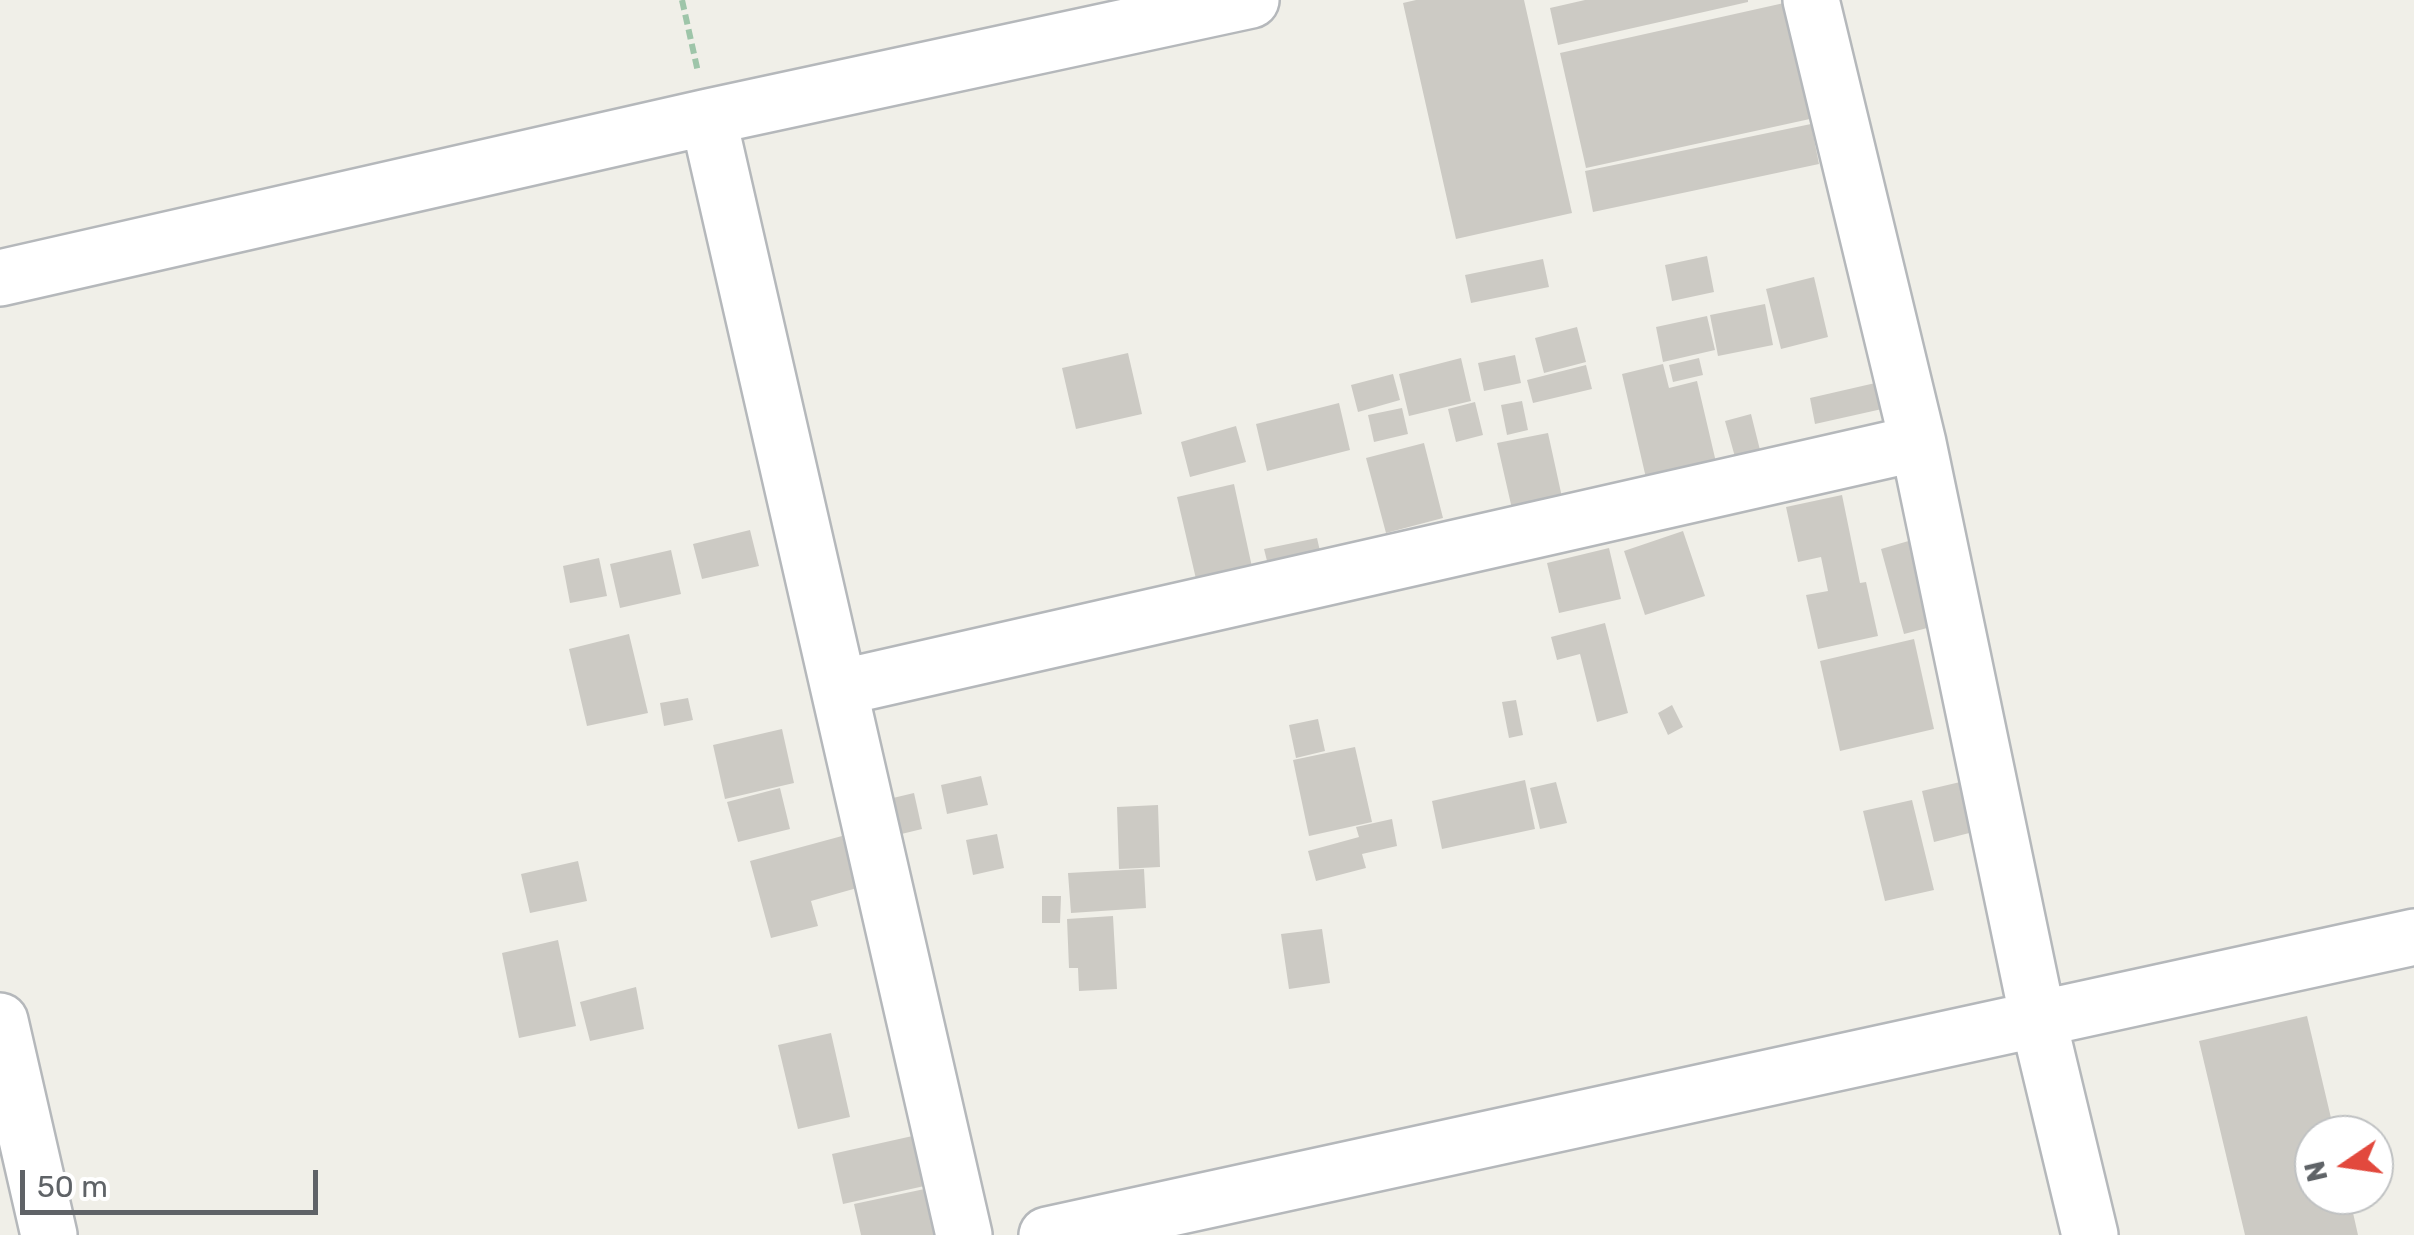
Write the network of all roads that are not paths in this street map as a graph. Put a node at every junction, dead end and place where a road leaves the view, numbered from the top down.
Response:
1 (1251, 0) edge
2 (1811, 0) edge
3 (708, 117) junction
4 (0, 278) edge
5 (1918, 442) junction
6 (839, 688) junction
7 (2414, 936) edge
8 (2038, 1018) junction
9 (0, 1021) edge
10 (49, 1235) edge
11 (964, 1235) edge
12 (1047, 1235) edge
13 (2090, 1235) edge

1 - 3 street
2 - 5 street
3 - 4 street
3 - 6 street
5 - 6 street
5 - 8 street
6 - 11 street
7 - 8 street
8 - 12 street
8 - 13 street
9 - 10 street

